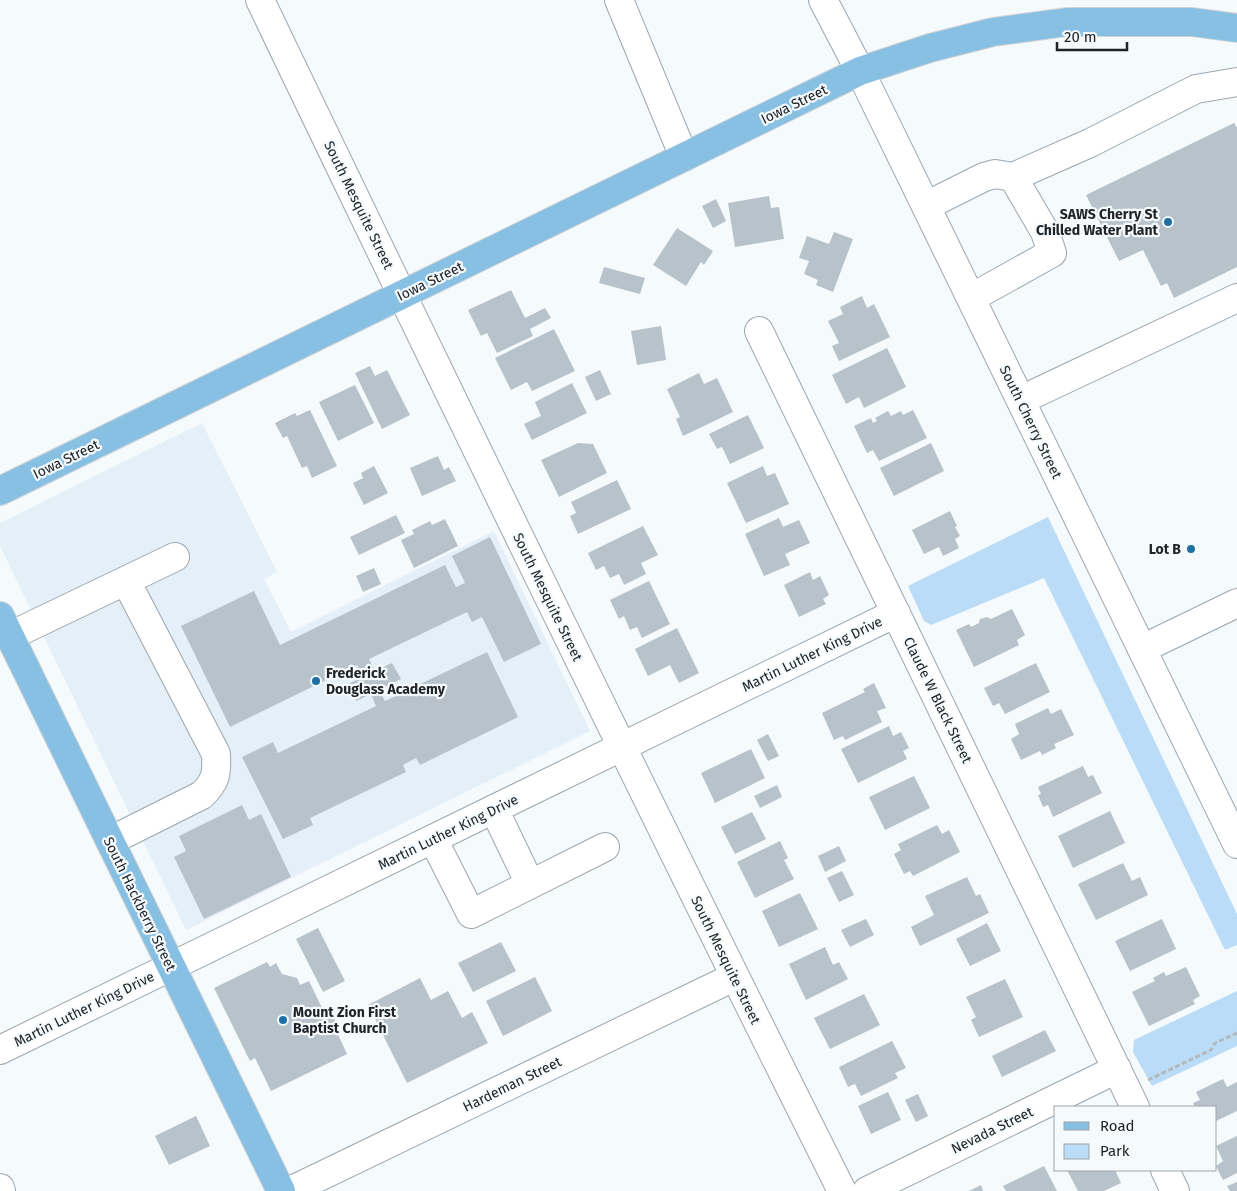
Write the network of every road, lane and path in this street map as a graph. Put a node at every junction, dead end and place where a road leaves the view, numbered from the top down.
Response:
1 (260, 0) edge
2 (619, 0) edge
3 (823, 0) edge
4 (1237, 28) edge
5 (860, 72) junction
6 (1237, 82) edge
7 (684, 157) junction
8 (1013, 177) junction
9 (926, 206) junction
10 (402, 295) junction
11 (971, 298) junction
12 (1237, 298) edge
13 (759, 331) dead end
14 (1021, 400) junction
15 (0, 492) edge
16 (176, 557) dead end
17 (126, 581) junction
18 (1237, 603) edge
19 (896, 613) junction
20 (5, 626) edge
21 (1142, 649) junction
22 (621, 747) junction
23 (494, 810) junction
24 (433, 839) junction
25 (110, 841) junction
26 (1237, 844) edge
27 (605, 847) dead end
28 (530, 884) junction
29 (171, 967) junction
30 (734, 977) junction
31 (1237, 1033) edge
32 (0, 1050) edge
33 (1127, 1089) edge
34 (1084, 1106) edge
35 (1054, 1118) edge
36 (1165, 1171) edge
37 (281, 1191) edge
38 (290, 1191) edge
39 (842, 1191) edge
40 (867, 1191) edge
41 (1175, 1191) edge

1 - 10 street, South Mesquite Street
2 - 7 street
3 - 5 street, South Cherry Street
4 - 5 main road, Iowa Street
5 - 7 main road, Iowa Street
5 - 9 street, South Cherry Street
6 - 8 street
7 - 10 main road, Iowa Street
8 - 9 street
8 - 11 street
9 - 11 street, South Cherry Street
10 - 15 main road, Iowa Street
10 - 22 street, South Mesquite Street
11 - 14 street, South Cherry Street
12 - 14 street
13 - 19 street, Claude W Black Street
14 - 21 street, South Cherry Street
16 - 17 street
17 - 20 street
17 - 25 street
18 - 21 street
19 - 22 street, Martin Luther King Drive
19 - 33 street, Claude W Black Street
20 - 25 main road, South Hackberry Street
21 - 26 street, South Cherry Street
22 - 23 street, Martin Luther King Drive
22 - 30 street, South Mesquite Street
23 - 24 street, Martin Luther King Drive
23 - 28 street
24 - 28 street
24 - 29 street, Martin Luther King Drive
25 - 29 main road, South Hackberry Street
27 - 28 street
29 - 32 street, Martin Luther King Drive
29 - 37 main road, South Hackberry Street
30 - 38 street, Hardeman Street
30 - 39 street, South Mesquite Street
31 - 33 path
33 - 34 street, Nevada Street
35 - 40 street, Nevada Street
36 - 41 street

